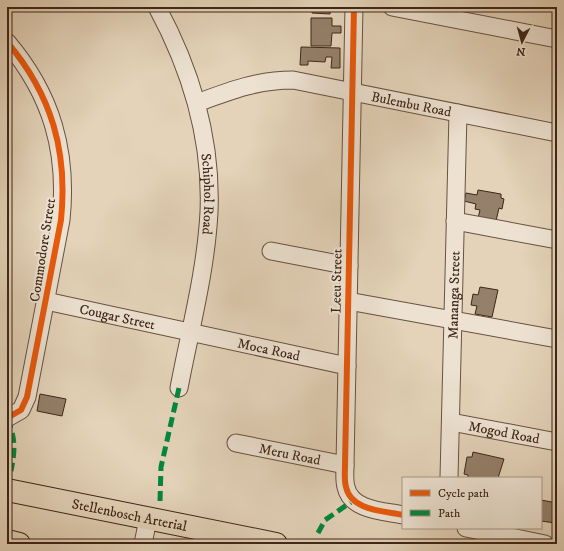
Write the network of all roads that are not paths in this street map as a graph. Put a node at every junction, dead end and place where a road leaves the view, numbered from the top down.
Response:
1 (156, 7) edge
2 (354, 7) edge
3 (392, 7) edge
4 (557, 38) edge
5 (7, 42) edge
6 (352, 93) junction
7 (196, 103) junction
8 (458, 113) junction
9 (557, 133) edge
10 (455, 221) junction
11 (557, 240) edge
12 (271, 252) dead end
13 (349, 266) junction
14 (46, 301) junction
15 (348, 301) junction
16 (453, 320) junction
17 (190, 332) junction
18 (557, 339) edge
19 (347, 366) junction
20 (179, 388) dead end
21 (7, 418) edge
22 (450, 422) junction
23 (557, 442) edge
24 (236, 443) dead end
25 (345, 465) junction
26 (449, 477) edge
27 (7, 490) edge
28 (402, 515) edge
29 (148, 519) junction
30 (471, 529) edge
31 (7, 542) edge
32 (19, 544) edge
33 (143, 544) edge
34 (276, 544) edge
35 (545, 544) edge

1 - 7 street, Schiphol Road
2 - 6 street, Leeu Street
3 - 4 street
5 - 14 street, Commodore Street
6 - 7 street, Bulembu Road
6 - 8 street, Bulembu Road
6 - 13 street, Leeu Street
7 - 17 street, Schiphol Road
8 - 9 street, Bulembu Road
8 - 10 street, Mananga Street
10 - 11 street
10 - 16 street, Mananga Street
12 - 13 street
13 - 15 street, Leeu Street
14 - 17 street, Cougar Street
14 - 21 street, Commodore Street
15 - 16 street
15 - 19 street, Leeu Street
16 - 18 street
16 - 22 street, Mananga Street
17 - 19 street, Moca Road
17 - 20 street, Schiphol Road
19 - 25 street, Leeu Street
22 - 23 street, Mogod Road
22 - 26 street, Mananga Street
24 - 25 street, Meru Road
25 - 28 street, Leeu Street
27 - 29 main road, Stellenbosch Arterial
29 - 33 street
29 - 34 main road, Stellenbosch Arterial
30 - 35 street
31 - 32 main road

